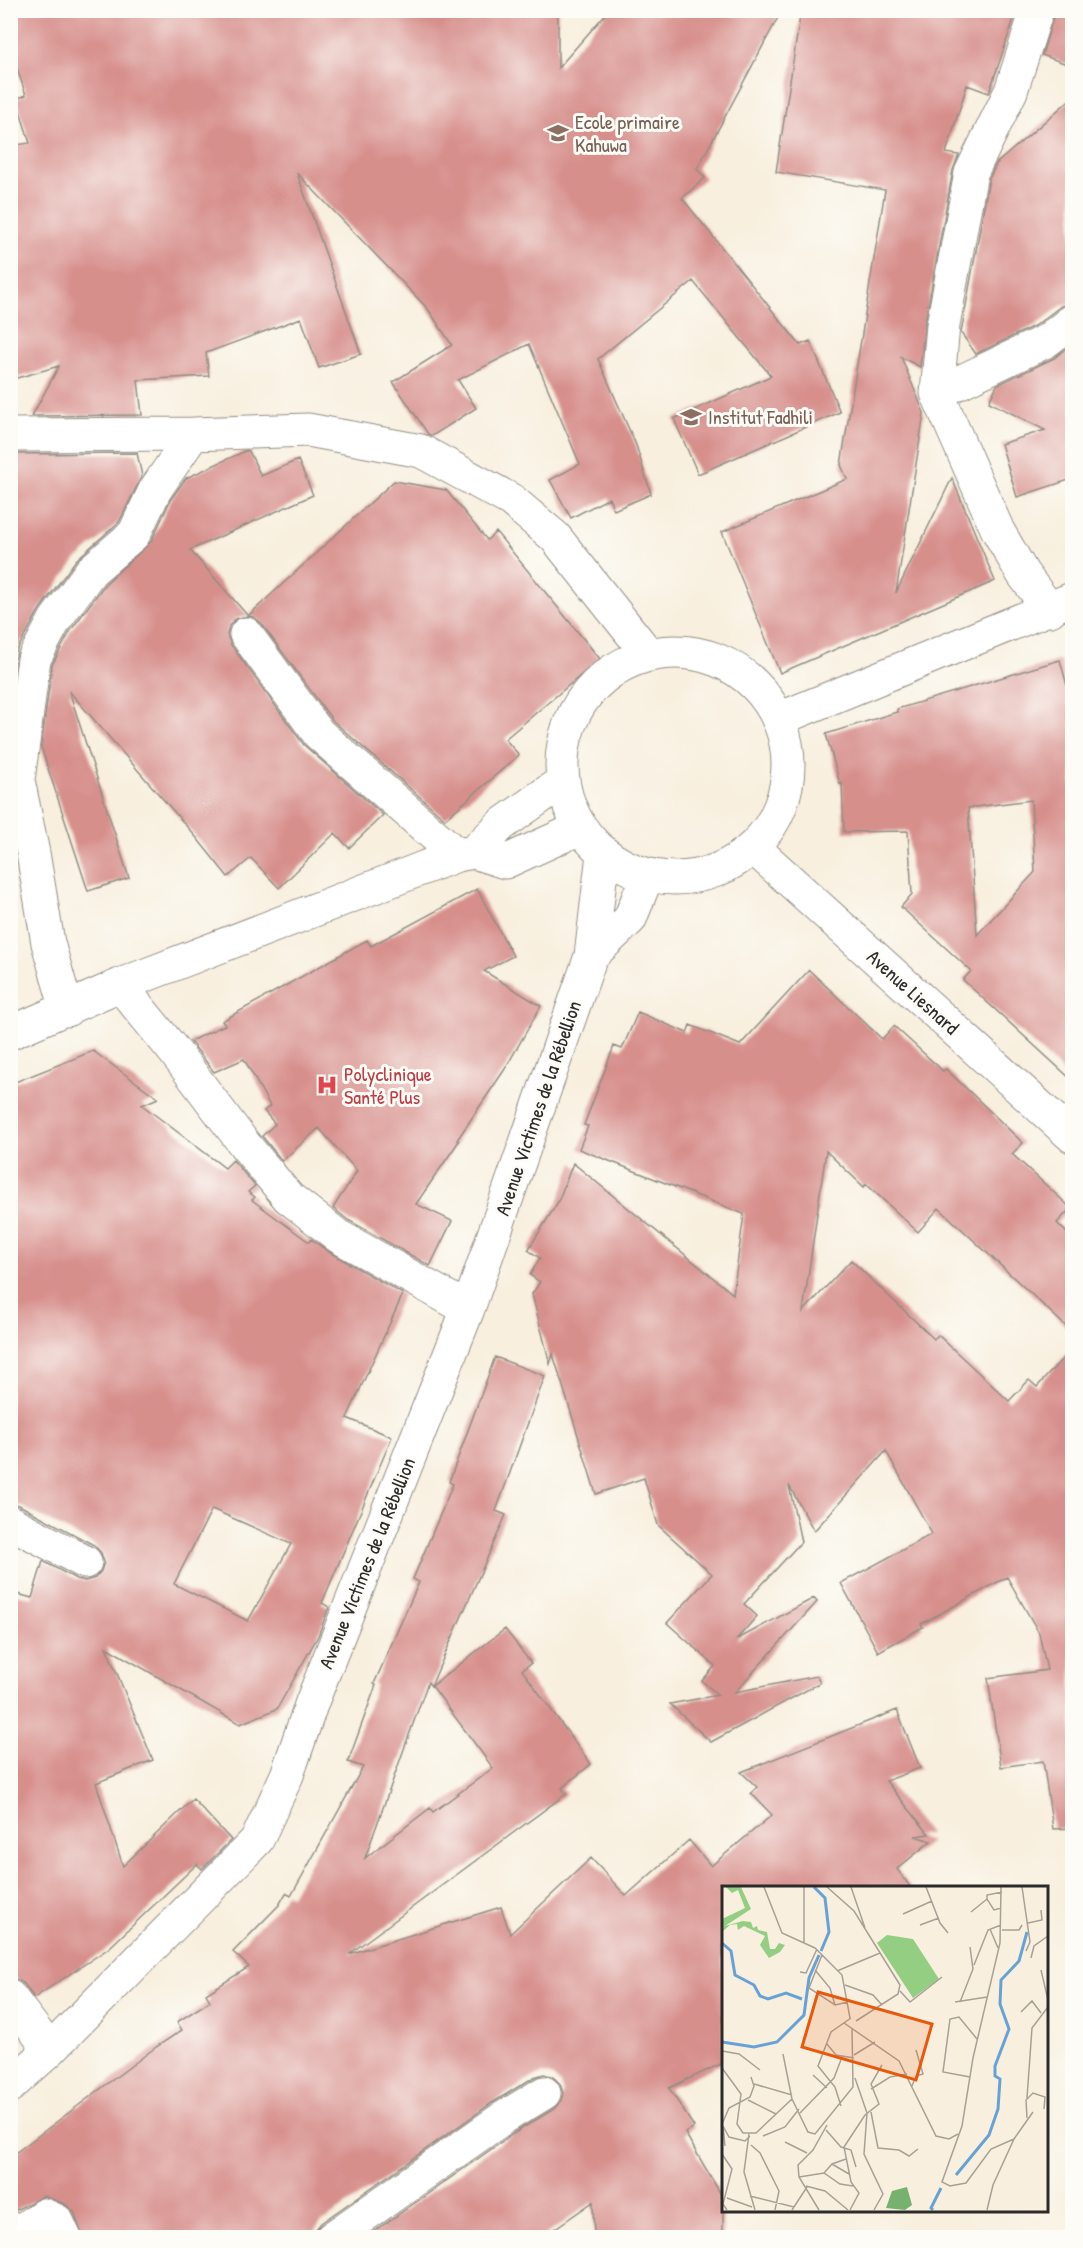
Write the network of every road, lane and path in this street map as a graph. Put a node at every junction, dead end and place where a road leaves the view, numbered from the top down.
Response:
1 (1037, 10) edge
2 (1072, 321) edge
3 (937, 393) junction
4 (194, 434) junction
5 (10, 435) edge
6 (1061, 604) edge
7 (246, 634) dead end
8 (648, 654) junction
9 (779, 719) junction
10 (14, 779) edge
11 (563, 782) junction
12 (580, 828) junction
13 (754, 848) junction
14 (465, 853) junction
15 (603, 854) junction
16 (647, 876) junction
17 (591, 956) junction
18 (120, 985) junction
19 (67, 1010) junction
20 (10, 1033) edge
21 (1072, 1136) edge
22 (468, 1309) junction
23 (10, 1522) edge
24 (85, 1562) dead end
25 (10, 1997) edge
26 (50, 2050) junction
27 (10, 2086) edge
28 (544, 2093) dead end
29 (10, 2233) edge
30 (65, 2238) edge
31 (332, 2238) edge

1 - 3 street
2 - 3 street
3 - 6 street
4 - 5 street
4 - 8 street
4 - 10 street
6 - 9 street
7 - 14 street
8 - 9 street
8 - 11 street
9 - 13 street
10 - 19 street
11 - 12 street
11 - 14 street
12 - 14 street
12 - 15 street
13 - 16 street
13 - 21 street, Avenue Liesnard
14 - 18 street
15 - 16 street
15 - 17 street
16 - 17 street
17 - 22 street, Avenue Victimes de la Rébellion
18 - 19 street
18 - 22 street
19 - 20 street
22 - 26 street, Avenue Victimes de la Rébellion
23 - 24 street
25 - 26 street
26 - 27 street, Avenue Victimes de la Rébellion
28 - 31 street
29 - 30 street

